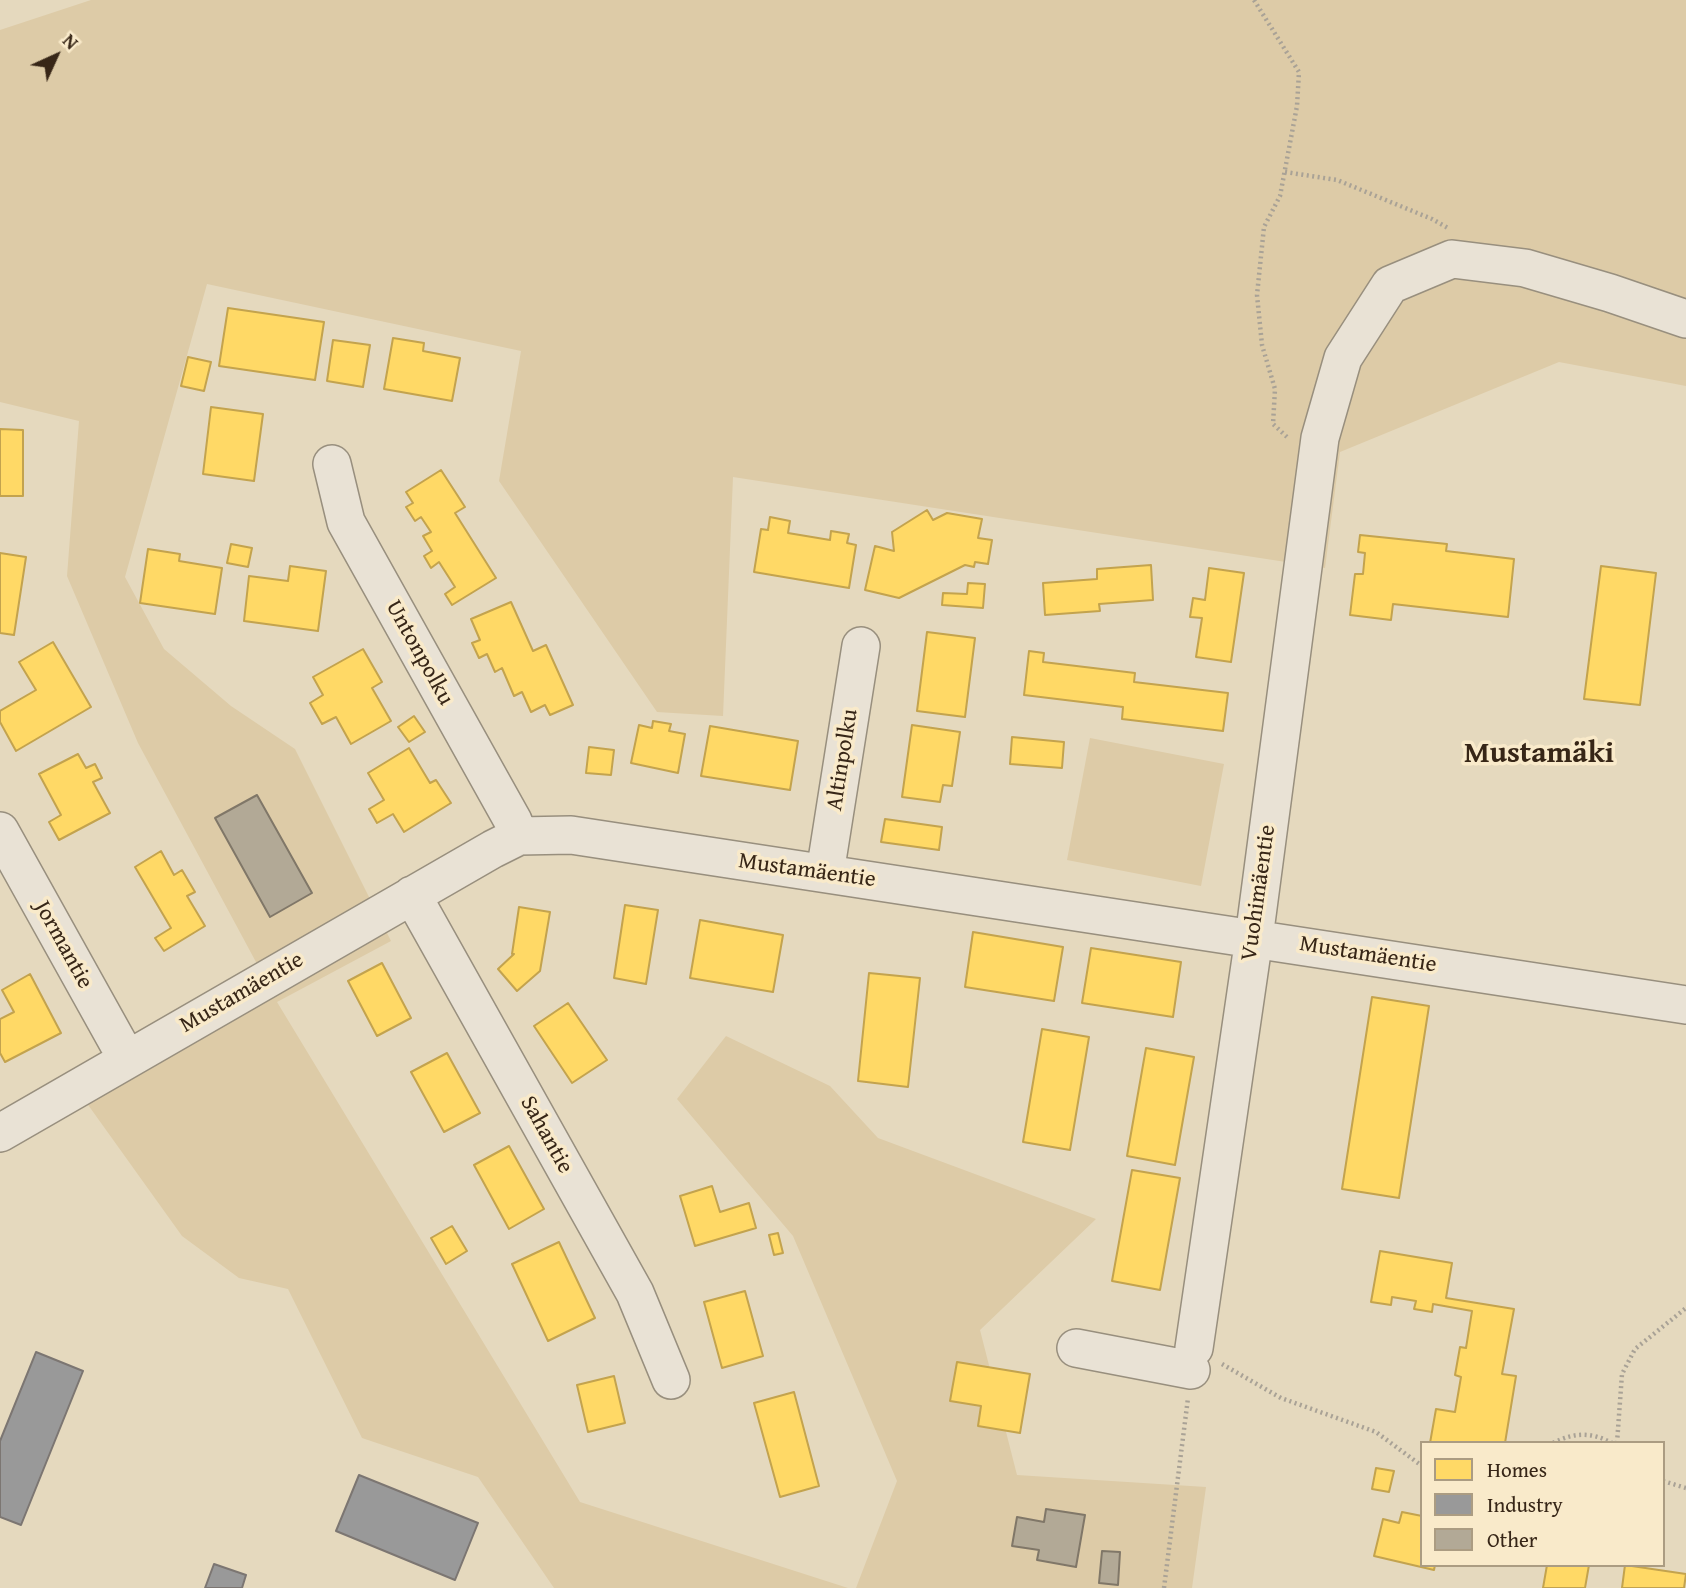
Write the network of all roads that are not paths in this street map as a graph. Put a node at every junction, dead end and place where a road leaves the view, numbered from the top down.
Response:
1 (1686, 319) edge
2 (332, 464) dead end
3 (861, 646) dead end
4 (0, 831) edge
5 (519, 836) junction
6 (825, 873) junction
7 (411, 895) junction
8 (1254, 937) junction
9 (1686, 1005) edge
10 (127, 1059) junction
11 (0, 1133) edge
12 (1076, 1348) dead end
13 (671, 1380) dead end

1 - 8 street, Vuohimäentie
2 - 5 street, Untonpolku
3 - 6 street, Altinpolku
4 - 10 street, Jormantie
5 - 6 street, Mustamäentie
5 - 7 street, Mustamäentie
6 - 8 street, Mustamäentie
7 - 10 street, Mustamäentie
7 - 13 street, Sahantie
8 - 9 street, Mustamäentie
8 - 12 street, Vuohimäentie
10 - 11 street, Mustamäentie

